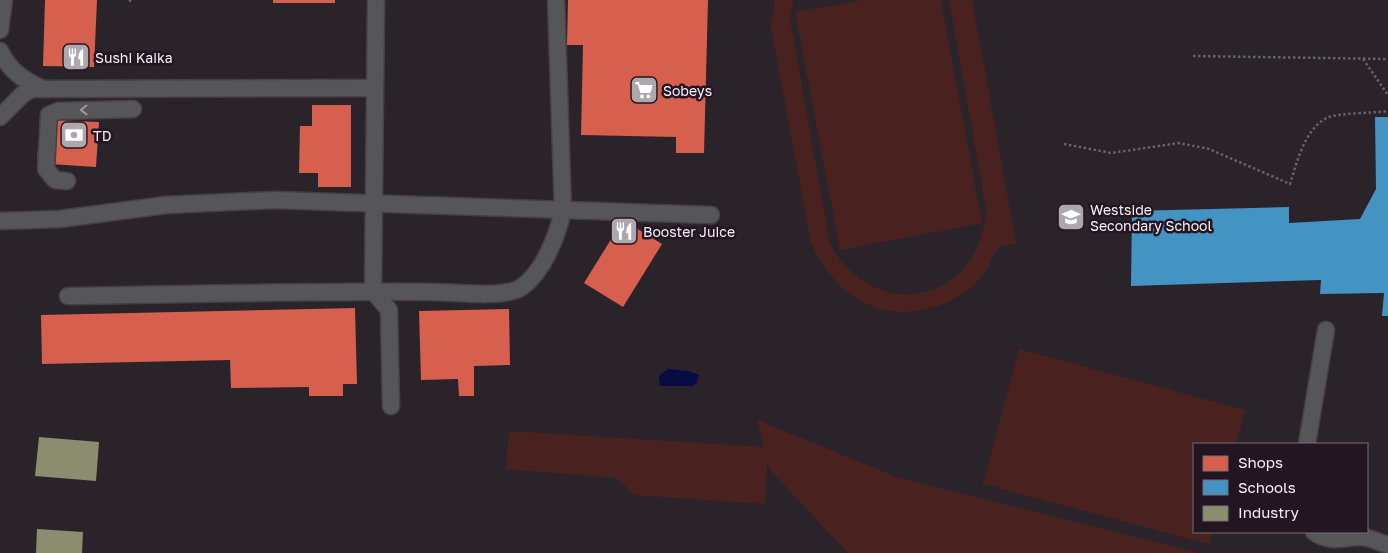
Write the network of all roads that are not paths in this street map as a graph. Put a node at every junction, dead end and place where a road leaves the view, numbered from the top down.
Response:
1 (4, 0) edge
2 (376, 0) edge
3 (556, 0) edge
4 (0, 30) edge
5 (0, 51) edge
6 (375, 88) junction
7 (43, 89) junction
8 (133, 109) dead end
9 (0, 117) edge
10 (67, 181) dead end
11 (374, 204) junction
12 (563, 211) junction
13 (711, 214) dead end
14 (0, 221) edge
15 (373, 292) junction
16 (68, 296) dead end
17 (1326, 330) dead end
18 (391, 406) dead end
19 (1307, 443) edge
20 (1316, 533) edge
21 (1388, 545) edge

1 - 4 street
2 - 6 street
3 - 12 street
5 - 7 street
6 - 7 street
6 - 11 street
7 - 9 street
8 -> 10 street
11 - 12 street
11 - 14 street
11 - 15 street
12 - 13 street
12 - 15 street
15 - 16 street
15 - 18 street
17 - 19 street
20 - 21 street

